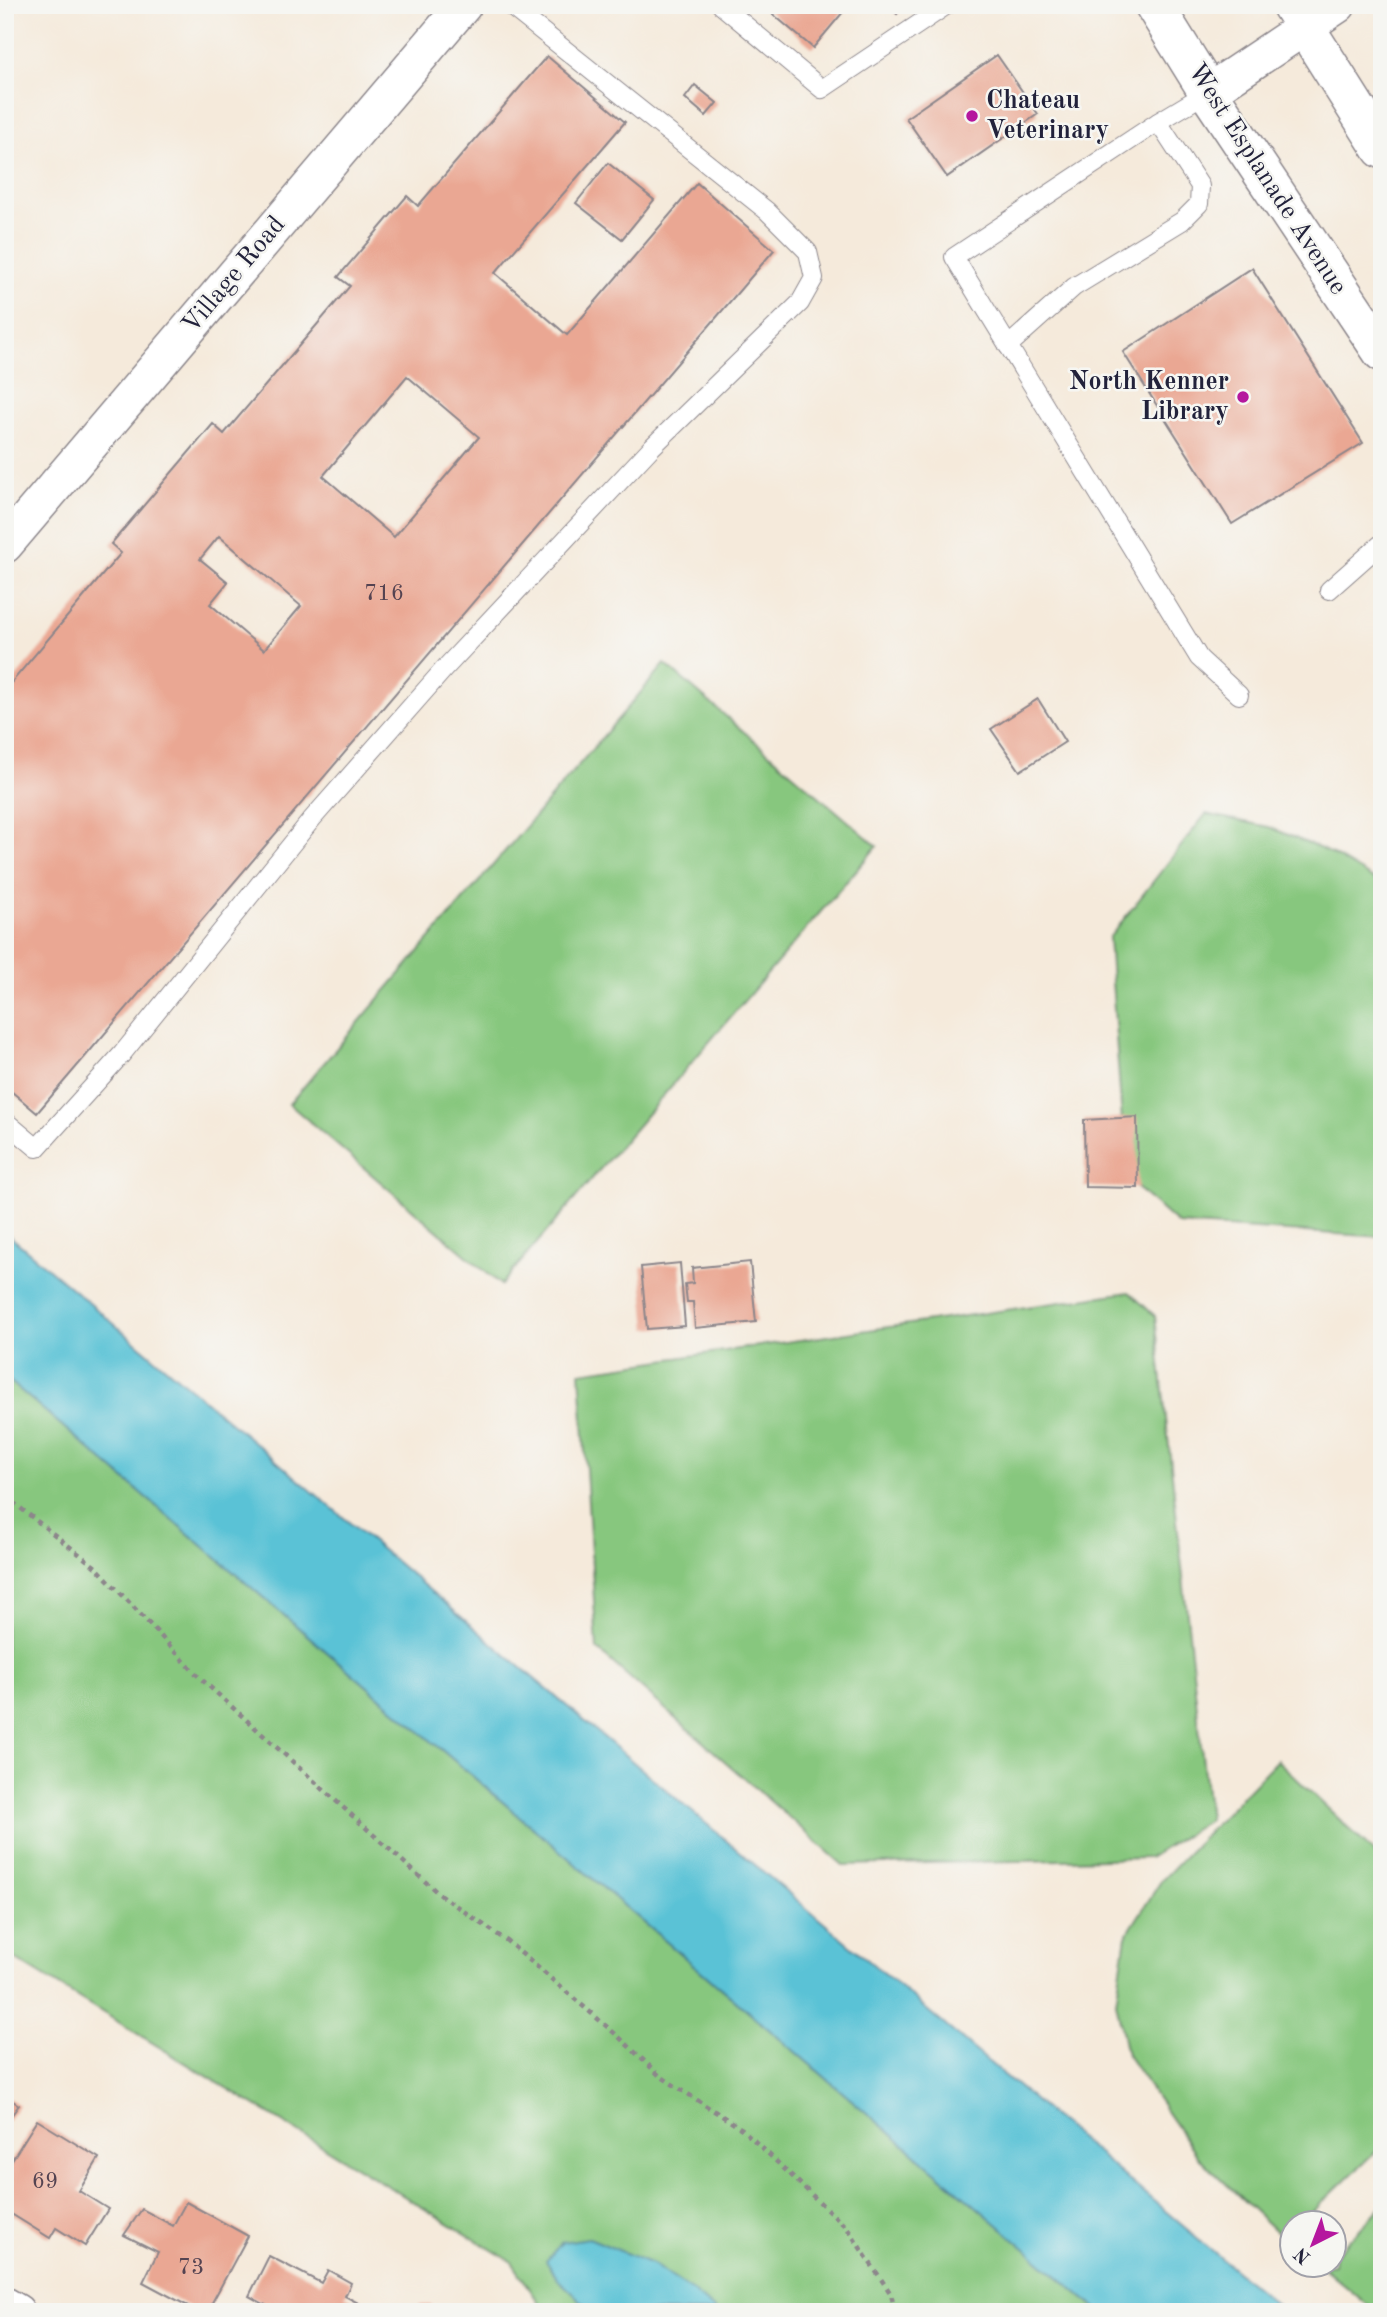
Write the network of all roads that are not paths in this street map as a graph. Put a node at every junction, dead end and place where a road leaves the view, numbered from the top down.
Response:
1 (464, 5) edge
2 (509, 5) edge
3 (721, 5) edge
4 (947, 5) edge
5 (1154, 5) edge
6 (1338, 5) edge
7 (1298, 16) edge
8 (1208, 92) junction
9 (1158, 122) junction
10 (1382, 149) edge
11 (1008, 346) junction
12 (1382, 352) edge
13 (1382, 543) edge
14 (5, 545) edge
15 (1329, 590) dead end
16 (1239, 695) dead end
17 (5, 1121) edge
18 (5, 2305) edge
19 (17, 2312) edge

1 - 14 street, Village Road
2 - 17 lane
3 - 4 lane
5 - 8 main road, West Esplanade Avenue
6 - 7 street
7 - 8 street
7 - 10 main road
8 - 9 lane
8 - 12 main road, West Esplanade Avenue
9 - 11 lane
9 - 11 lane
11 - 16 lane
13 - 15 lane
18 - 19 street

